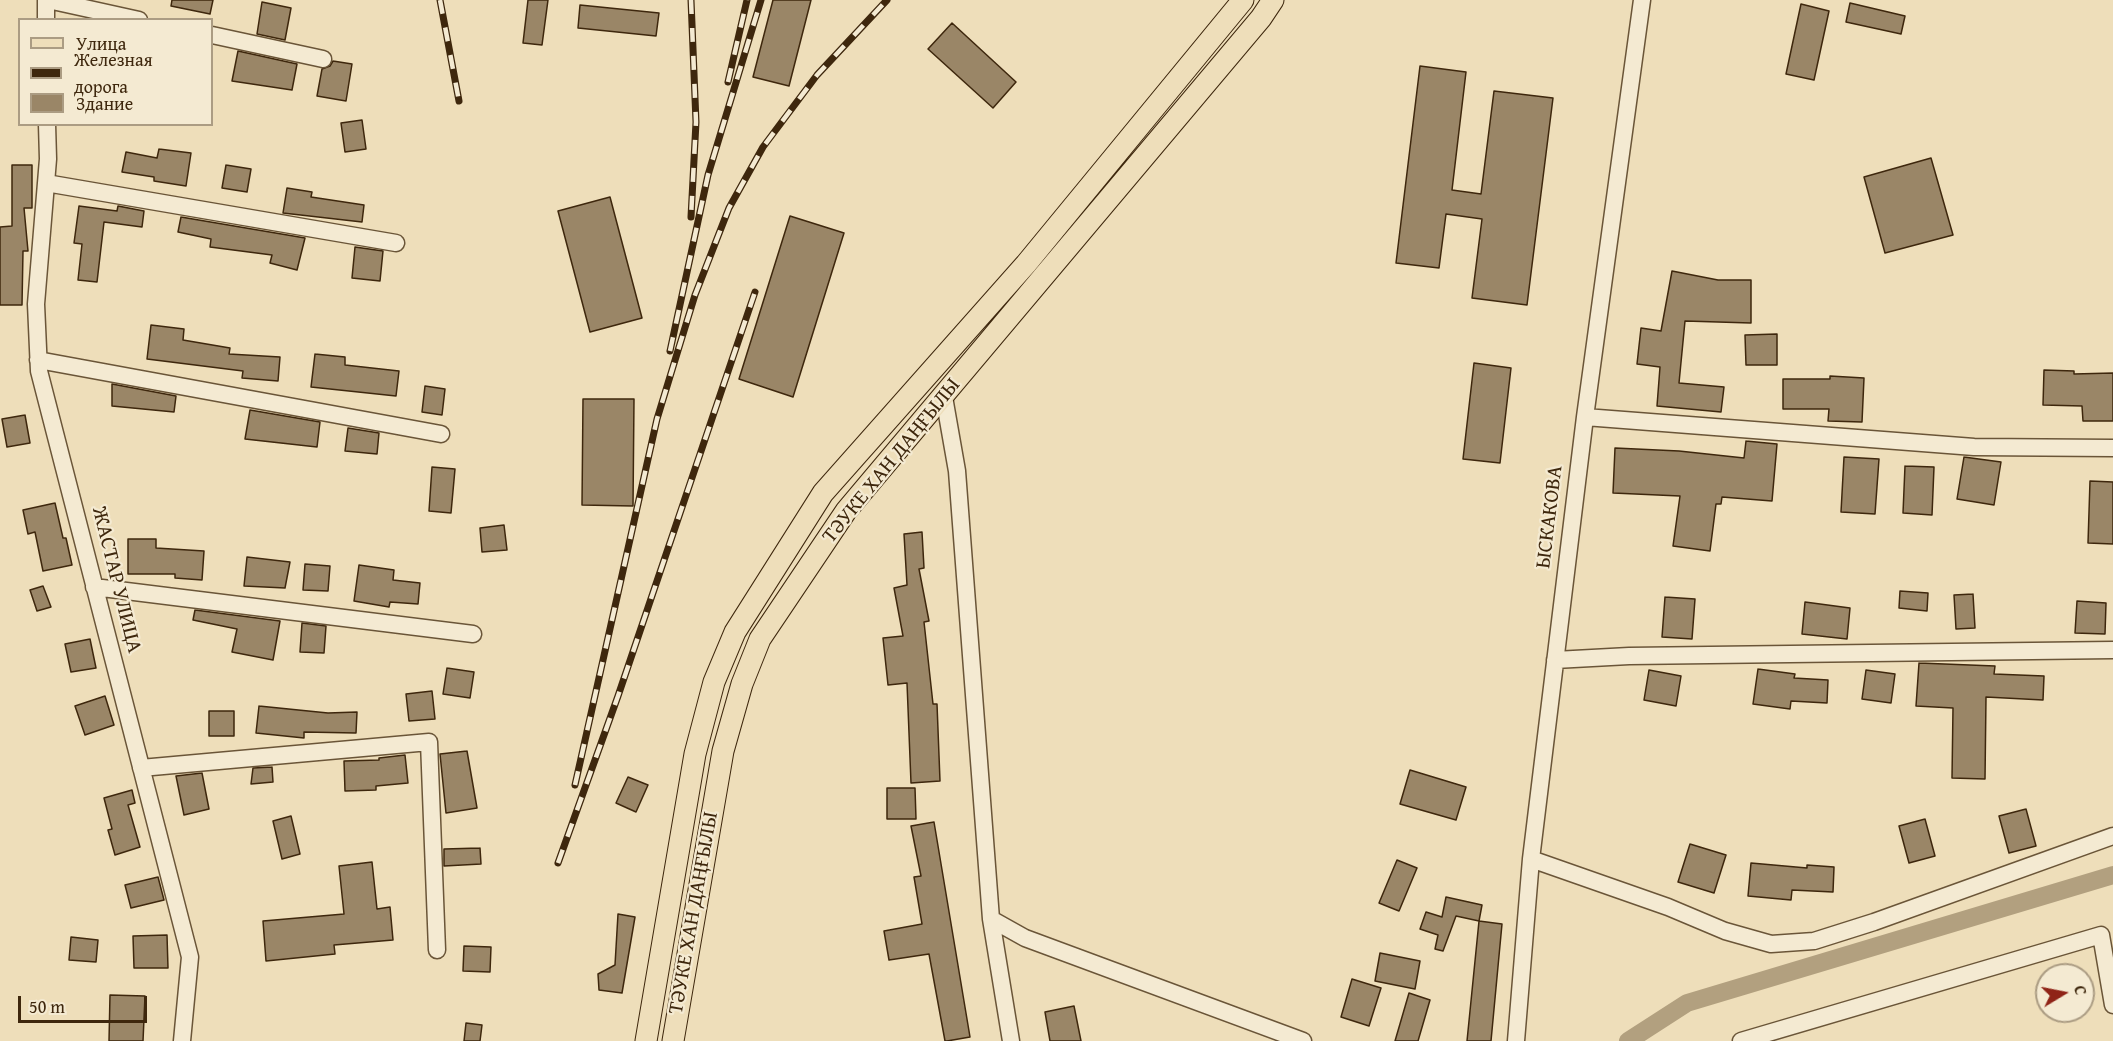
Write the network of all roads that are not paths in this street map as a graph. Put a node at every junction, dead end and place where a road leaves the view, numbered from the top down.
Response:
1 (47, 0) edge
2 (1244, 0) edge
3 (1273, 0) edge
4 (1642, 0) edge
5 (46, 18) edge
6 (130, 18) edge
7 (213, 35) edge
8 (323, 59) dead end
9 (48, 126) edge
10 (46, 183) junction
11 (396, 243) dead end
12 (1026, 264) junction
13 (1043, 279) junction
14 (38, 360) junction
15 (944, 397) junction
16 (1585, 417) junction
17 (441, 434) dead end
18 (2113, 448) edge
19 (823, 493) junction
20 (846, 511) junction
21 (94, 587) junction
22 (473, 633) dead end
23 (2113, 650) edge
24 (1555, 660) junction
25 (141, 768) junction
26 (2113, 836) edge
27 (1531, 859) junction
28 (991, 919) junction
29 (437, 950) dead end
30 (2113, 1005) edge
31 (182, 1041) edge
32 (646, 1041) edge
33 (673, 1041) edge
34 (1011, 1041) edge
35 (1303, 1041) edge
36 (1516, 1041) edge
37 (1741, 1041) edge

1 - 5 street
1 - 6 street
2 - 12 main road, ТӘУКЕ ХАН ДАҢҒЫЛЫ
3 - 13 main road, ТӘУКЕ ХАН ДАҢҒЫЛЫ
4 - 16 street, ЫСКАКОВА
7 - 8 street
9 - 10 street, ЖАСТАР УЛИЦА
10 - 11 street
10 - 14 street, ЖАСТАР УЛИЦА
12 - 13 main road
12 - 19 main road, ТӘУКЕ ХАН ДАҢҒЫЛЫ
13 - 15 main road, ТӘУКЕ ХАН ДАҢҒЫЛЫ
14 - 17 street
14 - 21 street, ЖАСТАР УЛИЦА
15 - 20 main road, ТӘУКЕ ХАН ДАҢҒЫЛЫ
15 - 28 street
16 - 18 street
16 - 24 street, ЫСКАКОВА
19 - 20 main road
19 - 32 main road, ТӘУКЕ ХАН ДАҢҒЫЛЫ
20 - 33 main road, ТӘУКЕ ХАН ДАҢҒЫЛЫ
21 - 22 street
21 - 25 street, ЖАСТАР УЛИЦА
23 - 24 street
24 - 27 street, ЫСКАКОВА
25 - 29 street
25 - 31 street, ЖАСТАР УЛИЦА
26 - 27 street
27 - 36 street, ЫСКАКОВА
28 - 34 street
28 - 35 street
30 - 37 street

